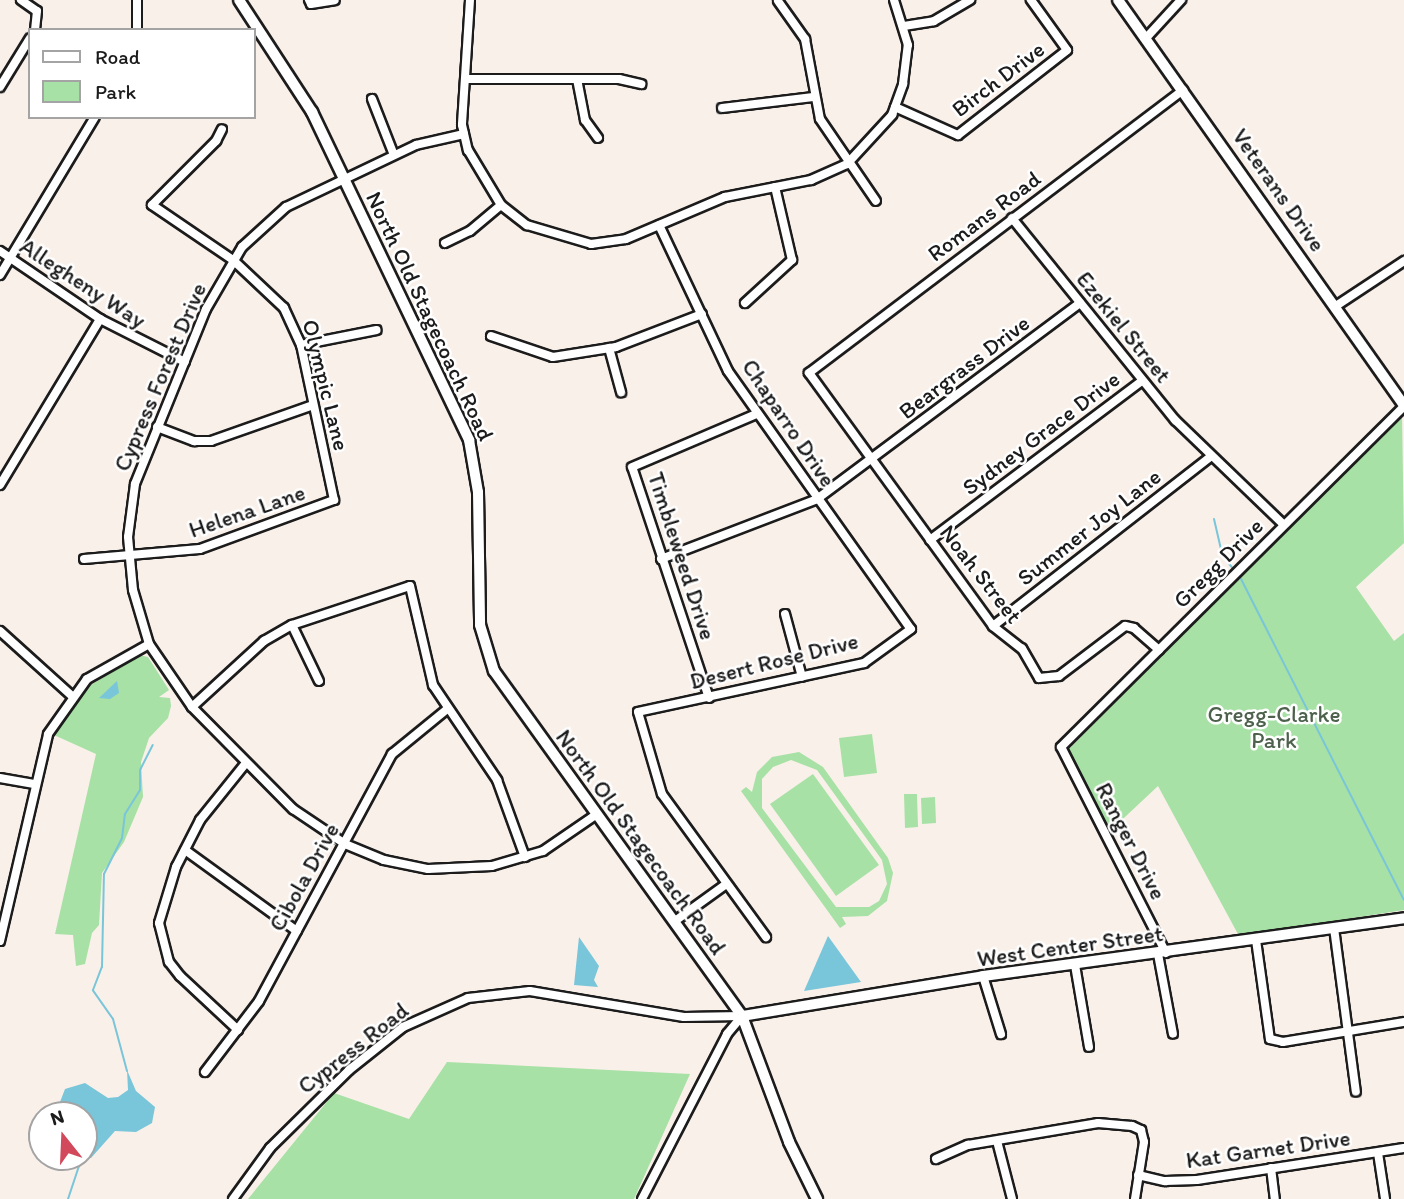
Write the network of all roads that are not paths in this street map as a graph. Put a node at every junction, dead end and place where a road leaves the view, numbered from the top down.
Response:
1 (21, 0) edge
2 (137, 0) edge
3 (239, 0) edge
4 (309, 0) edge
5 (335, 0) edge
6 (470, 0) edge
7 (894, 0) edge
8 (970, 0) edge
9 (1031, 0) edge
10 (1118, 0) edge
11 (1181, 0) edge
12 (778, 1) edge
13 (904, 26) junction
14 (34, 28) edge
15 (138, 28) edge
16 (1146, 38) junction
17 (28, 41) edge
18 (466, 79) junction
19 (577, 79) junction
20 (641, 84) dead end
21 (0, 87) edge
22 (1182, 90) junction
23 (813, 97) junction
24 (372, 99) dead end
25 (895, 107) junction
26 (722, 108) dead end
27 (94, 119) edge
28 (222, 129) dead end
29 (464, 134) junction
30 (598, 138) dead end
31 (394, 155) junction
32 (846, 164) junction
33 (345, 178) junction
34 (775, 187) junction
35 (876, 201) dead end
36 (501, 205) junction
37 (1012, 218) junction
38 (659, 225) junction
39 (445, 243) dead end
40 (0, 251) edge
41 (10, 259) junction
42 (233, 260) junction
43 (1404, 261) edge
44 (0, 275) edge
45 (745, 303) dead end
46 (1080, 303) junction
47 (1336, 306) junction
48 (702, 314) junction
49 (100, 319) junction
50 (377, 330) dead end
51 (491, 336) dead end
52 (301, 345) junction
53 (610, 348) junction
54 (185, 362) junction
55 (809, 373) joint
56 (1142, 381) junction
57 (621, 392) dead end
58 (313, 405) junction
59 (1404, 406) edge
60 (757, 414) junction
61 (157, 427) junction
62 (1209, 457) junction
63 (873, 461) junction
64 (0, 485) edge
65 (817, 499) junction
66 (334, 500) joint
67 (1283, 524) junction
68 (930, 540) junction
69 (130, 556) junction
70 (84, 559) dead end
71 (662, 559) junction
72 (785, 614) dead end
73 (292, 625) junction
74 (993, 626) junction
75 (911, 629) joint
76 (0, 631) edge
77 (149, 644) junction
78 (1159, 650) junction
79 (802, 677) junction
80 (319, 681) dead end
81 (72, 696) junction
82 (709, 698) junction
83 (192, 707) junction
84 (446, 710) junction
85 (1061, 747) joint
86 (245, 764) junction
87 (0, 778) edge
88 (35, 784) junction
89 (597, 814) junction
90 (345, 844) junction
91 (185, 850) junction
92 (525, 857) junction
93 (725, 885) junction
94 (0, 891) edge
95 (12, 893) junction
96 (1404, 918) edge
97 (675, 921) junction
98 (1334, 928) junction
99 (297, 930) junction
100 (766, 937) dead end
101 (1256, 940) junction
102 (0, 941) edge
103 (1162, 953) junction
104 (1074, 965) junction
105 (984, 976) junction
106 (743, 1016) junction
107 (1404, 1021) edge
108 (238, 1030) junction
109 (1348, 1030) junction
110 (1001, 1034) dead end
111 (1173, 1034) dead end
112 (1089, 1047) dead end
113 (205, 1072) dead end
114 (1356, 1092) dead end
115 (997, 1141) junction
116 (1404, 1148) edge
117 (1378, 1153) junction
118 (936, 1160) dead end
119 (1271, 1168) junction
120 (1138, 1175) junction
121 (233, 1199) edge
122 (642, 1199) edge
123 (817, 1199) edge
124 (1012, 1199) edge
125 (1135, 1199) edge
126 (1275, 1199) edge
127 (1385, 1199) edge

1 - 14 street
2 - 15 street
3 - 33 street, North Old Stagecoach Road
4 - 5 street
6 - 18 street
7 - 13 street
8 - 13 street
9 - 25 street, Birch Drive
10 - 16 main road, Veterans Drive
11 - 16 street
12 - 23 street
13 - 25 street
16 - 22 main road, Veterans Drive
17 - 21 street
18 - 19 street
18 - 29 street
19 - 20 street
19 - 30 street
22 - 37 street, Romans Road
22 - 47 main road, Veterans Drive
23 - 26 street
23 - 32 street
24 - 31 street
25 - 32 street
27 - 41 street
28 - 42 street, Olympic Lane
29 - 31 street, Cypress Forest Drive
29 - 36 street
31 - 33 street, Cypress Forest Drive
32 - 34 street
32 - 35 street
33 - 42 street, Cypress Forest Drive
33 - 89 street, North Old Stagecoach Road
34 - 38 street
34 - 45 street
36 - 38 street
36 - 39 street
37 - 46 street, Ezekiel Street
37 - 55 street, Romans Road
38 - 48 street, Chaparro Drive
40 - 41 street, Allegheny Way
41 - 44 street
41 - 49 street, Allegheny Way
42 - 52 street, Olympic Lane
42 - 54 street, Cypress Forest Drive
43 - 47 street
46 - 56 street, Ezekiel Street
46 - 63 street, Beargrass Drive
47 - 59 main road, Veterans Drive
48 - 53 street
48 - 60 street, Chaparro Drive
49 - 54 street, Allegheny Way
49 - 64 street
50 - 52 street
51 - 53 street
52 - 58 street, Olympic Lane
53 - 57 street
54 - 61 street, Cypress Forest Drive
55 - 63 street, Noah Street
56 - 62 street, Ezekiel Street
56 - 68 street, Sydney Grace Drive
58 - 61 street
58 - 66 street, Olympic Lane
59 - 67 street, Gregg Drive
60 - 65 street, Chaparro Drive
60 - 71 street, Timbleweed Drive
61 - 69 street, Cypress Forest Drive
62 - 67 street, Ezekiel Street
62 - 74 street, Summer Joy Lane
63 - 65 street, Beargrass Drive
63 - 68 street, Noah Street
65 - 71 street
65 - 75 street, Chaparro Drive
66 - 69 street, Helena Lane
67 - 78 street, Gregg Drive
68 - 74 street, Noah Street
69 - 70 street, Helena Lane
69 - 77 street, Cypress Forest Drive
71 - 82 street, Timbleweed Drive
72 - 79 street
73 - 80 street
73 - 83 street
73 - 84 street
74 - 78 street, Noah Street
75 - 79 street, Desert Rose Drive
76 - 81 street
77 - 81 street
77 - 83 street, Cypress Forest Drive
78 - 85 street, Gregg Drive
79 - 82 street, Desert Rose Drive
81 - 88 street
82 - 93 street, Desert Rose Drive
83 - 86 street, Cypress Forest Drive
84 - 90 street, Cibola Drive
84 - 92 street
85 - 103 street, Ranger Drive
86 - 90 street, Cypress Forest Drive
86 - 91 street
87 - 88 street
88 - 95 street
89 - 92 street, Cypress Forest Drive
89 - 97 street, North Old Stagecoach Road
90 - 92 street, Cypress Forest Drive
90 - 99 street, Cibola Drive
91 - 99 street
91 - 108 street
93 - 97 street
93 - 100 street
94 - 95 street
95 - 102 street
96 - 98 street, West Center Street
97 - 106 street, North Old Stagecoach Road
98 - 101 street, West Center Street
98 - 109 street
99 - 108 street, Cibola Drive
101 - 103 street, West Center Street
101 - 109 street
103 - 104 street, West Center Street
103 - 111 street, Ranger Drive
104 - 105 street, West Center Street
104 - 112 street
105 - 106 street, West Center Street
105 - 110 street
106 - 121 street, Cypress Road
106 - 122 street
106 - 123 street, North Old Stagecoach Road
107 - 109 street
108 - 113 street, Cibola Drive
109 - 114 street
115 - 118 street
115 - 120 street
115 - 124 street
116 - 117 street, Kat Garnet Drive
117 - 119 street, Kat Garnet Drive
117 - 127 street
119 - 120 street, Kat Garnet Drive
119 - 126 street
120 - 125 street

